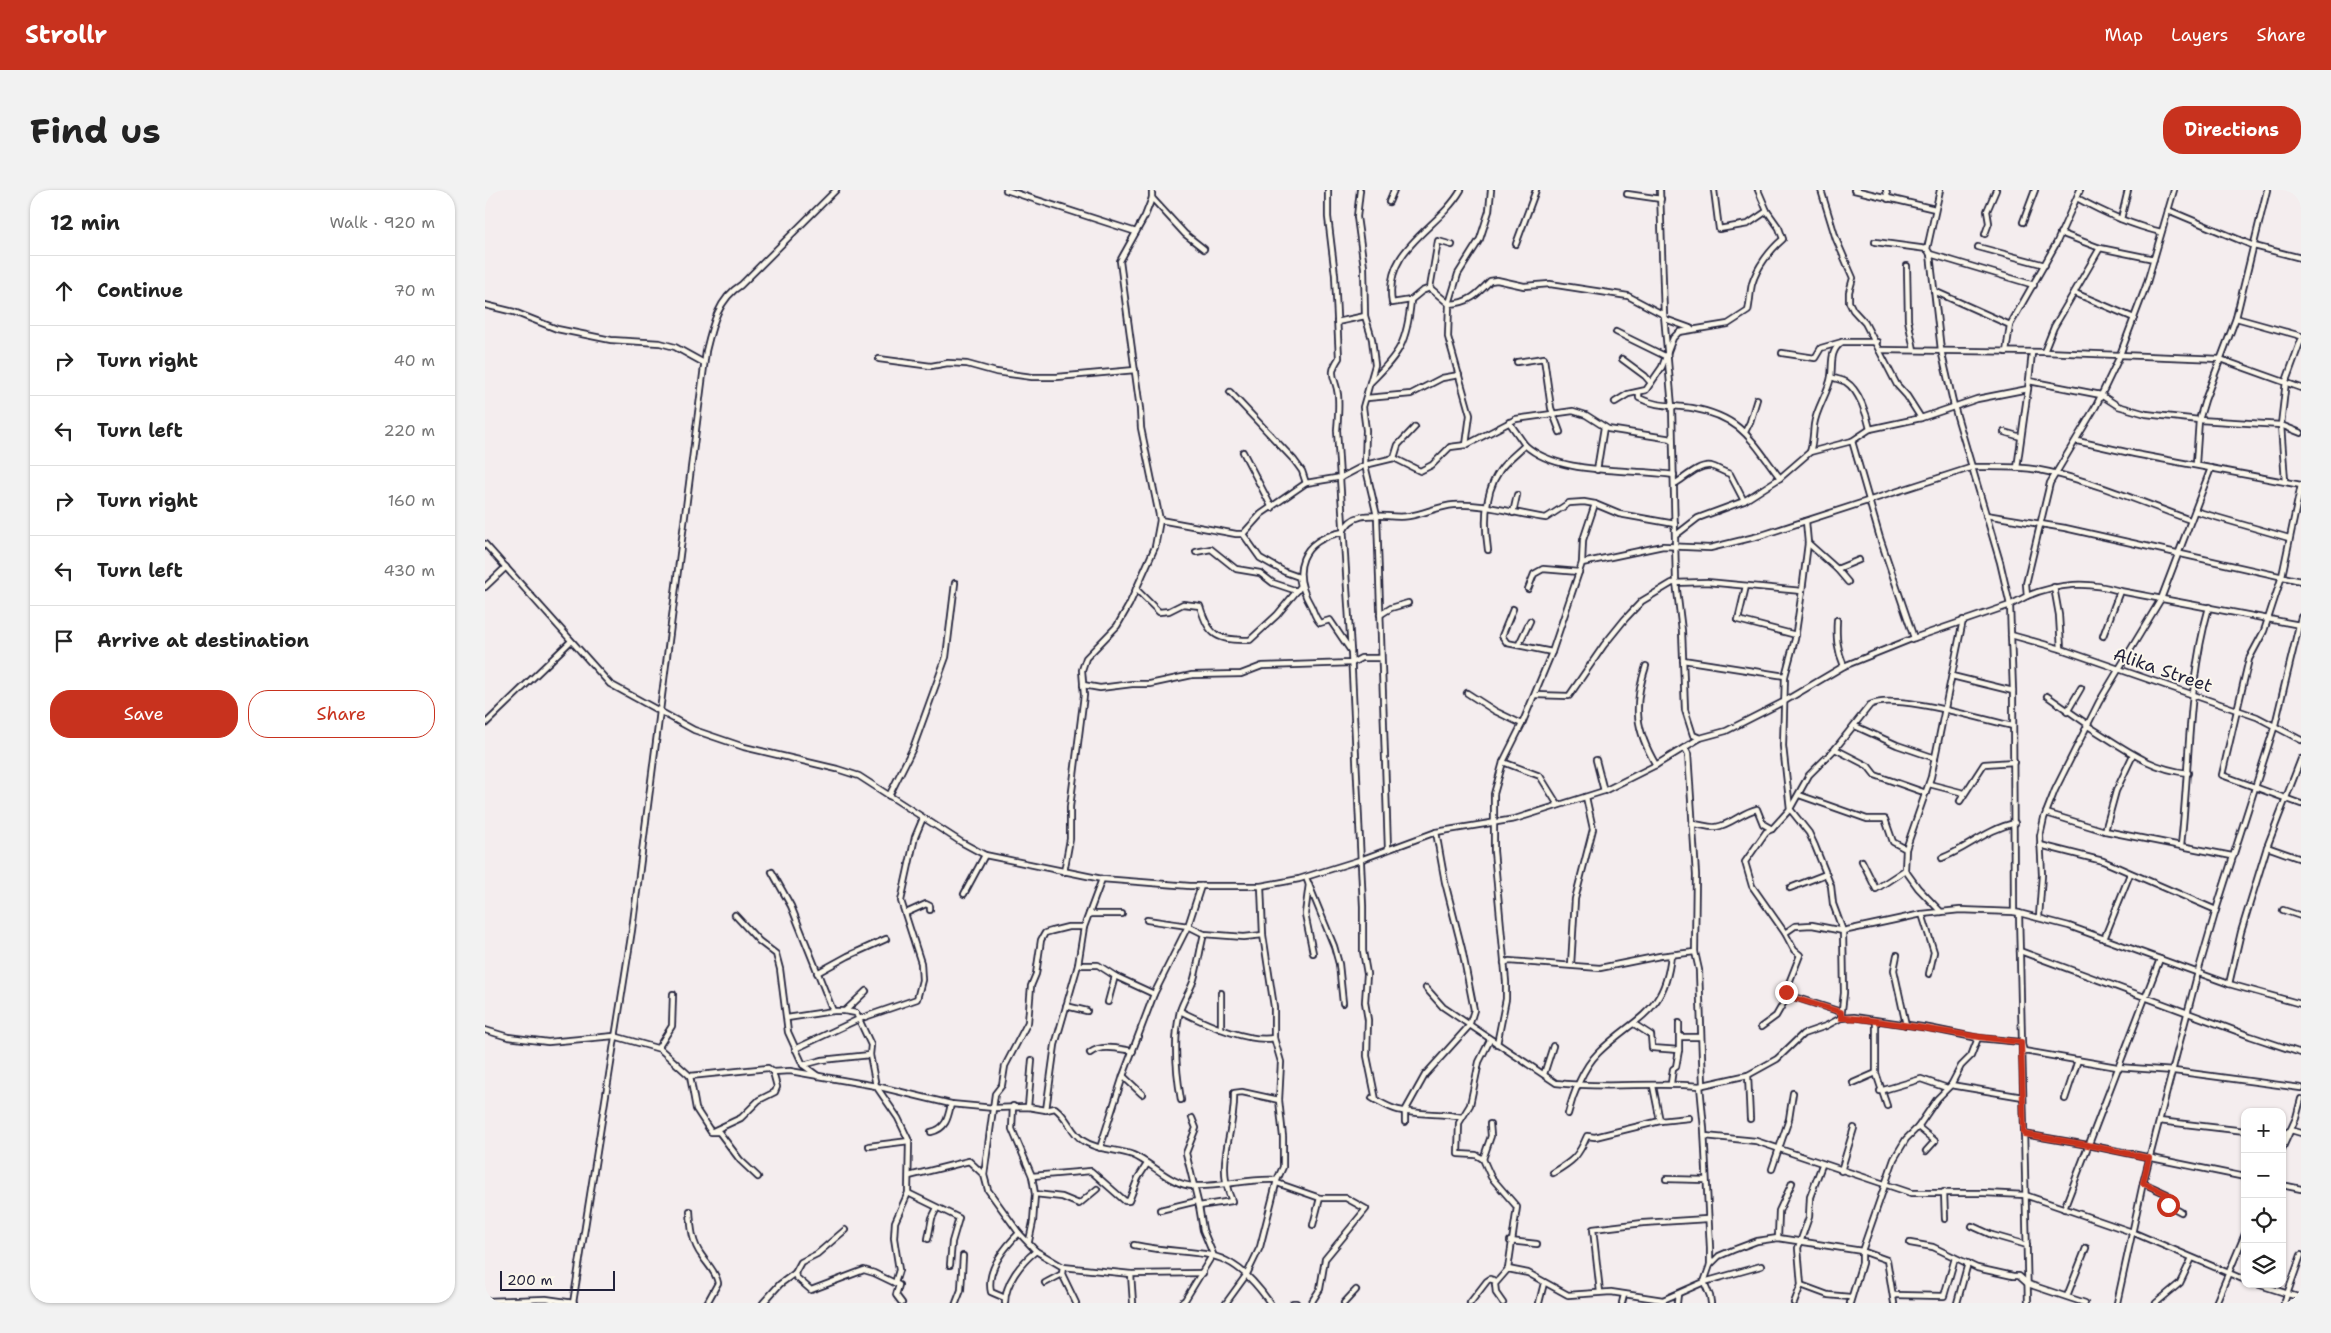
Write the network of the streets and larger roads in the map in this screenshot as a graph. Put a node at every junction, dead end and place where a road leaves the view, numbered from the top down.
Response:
1 (836, 190) edge
2 (1005, 190) edge
3 (1152, 190) edge
4 (1329, 190) edge
5 (1360, 190) edge
6 (1394, 190) edge
7 (1461, 190) edge
8 (1491, 190) edge
9 (1537, 190) edge
10 (1660, 190) edge
11 (1714, 190) edge
12 (1758, 190) edge
13 (1821, 190) edge
14 (1854, 190) edge
15 (1886, 190) edge
16 (1940, 190) edge
17 (1996, 190) edge
18 (2035, 190) edge
19 (2080, 190) edge
20 (2129, 190) edge
21 (2174, 190) edge
22 (2267, 190) edge
23 (1627, 194) dead end
24 (1152, 198) junction
25 (2077, 198) junction
26 (1661, 199) junction
27 (1888, 199) junction
28 (1389, 202) dead end
29 (1935, 209) junction
30 (2168, 210) junction
31 (1767, 212) junction
32 (2121, 218) junction
33 (2023, 222) dead end
34 (1136, 232) junction
35 (2161, 232) junction
36 (2059, 233) junction
37 (1985, 234) dead end
38 (1875, 242) dead end
39 (1516, 244) dead end
40 (1452, 245) dead end
41 (2254, 246) junction
42 (1978, 247) dead end
43 (2100, 248) junction
44 (1204, 249) dead end
45 (1928, 251) junction
46 (2301, 258) edge
47 (2154, 259) junction
48 (2045, 265) junction
49 (1907, 266) dead end
50 (2034, 285) junction
51 (1430, 288) junction
52 (1934, 291) junction
53 (2075, 294) junction
54 (1411, 300) junction
55 (1449, 304) junction
56 (485, 305) edge
57 (1365, 316) junction
58 (1664, 317) junction
59 (2134, 318) junction
60 (2236, 318) junction
61 (1337, 322) junction
62 (2010, 325) junction
63 (1691, 329) junction
64 (1616, 332) dead end
65 (2301, 336) edge
66 (2301, 340) edge
67 (1842, 342) junction
68 (1877, 342) junction
69 (1879, 350) junction
70 (1914, 350) junction
71 (1941, 350) junction
72 (2006, 352) junction
73 (2043, 352) junction
74 (1782, 353) dead end
75 (2032, 353) junction
76 (2120, 355) junction
77 (1667, 357) junction
78 (879, 359) dead end
79 (1622, 359) dead end
80 (2220, 359) junction
81 (1517, 362) dead end
82 (704, 363) junction
83 (1135, 370) junction
84 (1459, 375) junction
85 (1831, 377) junction
86 (2029, 381) junction
87 (2286, 382) junction
88 (1651, 383) junction
89 (1369, 384) junction
90 (2301, 388) edge
91 (2028, 389) junction
92 (1230, 392) dead end
93 (1639, 392) junction
94 (2101, 395) junction
95 (1367, 398) junction
96 (1757, 399) dead end
97 (1615, 402) dead end
98 (1954, 406) junction
99 (1673, 407) junction
100 (1553, 414) junction
101 (1921, 418) junction
102 (2199, 420) junction
103 (1509, 422) junction
104 (2281, 424) junction
105 (1415, 427) dead end
106 (1603, 427) junction
107 (1870, 429) junction
108 (1560, 432) dead end
109 (1745, 432) junction
110 (2004, 432) dead end
111 (2301, 433) edge
112 (2021, 437) junction
113 (1672, 439) junction
114 (1852, 441) junction
115 (2077, 441) junction
116 (1466, 445) junction
117 (1525, 445) junction
118 (1243, 452) dead end
119 (1810, 452) junction
120 (1395, 458) junction
121 (2196, 464) junction
122 (1365, 465) junction
123 (1973, 467) junction
124 (2017, 468) junction
125 (2211, 468) junction
126 (1597, 470) junction
127 (2054, 474) junction
128 (1674, 476) junction
129 (1342, 477) junction
130 (1780, 478) junction
131 (2285, 481) junction
132 (1306, 483) junction
133 (1676, 483) junction
134 (2301, 485) edge
135 (1517, 495) dead end
136 (1744, 500) junction
137 (1870, 500) junction
138 (1595, 504) junction
139 (1271, 508) junction
140 (1487, 508) junction
141 (2195, 511) junction
142 (1513, 513) junction
143 (1986, 515) junction
144 (1377, 516) junction
145 (1160, 520) junction
146 (2190, 520) junction
147 (1806, 521) junction
148 (1675, 524) junction
149 (2040, 524) junction
150 (1343, 532) junction
151 (1243, 534) junction
152 (1676, 535) junction
153 (2289, 538) junction
154 (1808, 543) junction
155 (485, 544) edge
156 (1676, 546) junction
157 (1488, 550) dead end
158 (1197, 552) dead end
159 (2178, 553) junction
160 (1859, 560) dead end
161 (1582, 562) junction
162 (506, 567) junction
163 (1837, 569) junction
164 (1579, 572) junction
165 (2282, 576) junction
166 (2301, 581) edge
167 (1677, 582) junction
168 (1848, 582) dead end
169 (955, 583) dead end
170 (1301, 586) junction
171 (1746, 586) junction
172 (485, 587) edge
173 (2054, 587) junction
174 (1136, 589) junction
175 (1528, 589) dead end
176 (1297, 591) junction
177 (1802, 591) junction
178 (2120, 591) junction
179 (2027, 596) junction
180 (2161, 599) junction
181 (1408, 603) dead end
182 (2010, 605) junction
183 (2209, 607) junction
184 (1513, 609) dead end
185 (1380, 615) junction
186 (2301, 617) edge
187 (2269, 619) junction
188 (1837, 620) dead end
189 (1963, 620) junction
190 (1530, 621) dead end
191 (2300, 625) edge
192 (1796, 635) junction
193 (2011, 635) junction
194 (2103, 636) dead end
195 (1914, 638) junction
196 (571, 641) junction
197 (1519, 644) junction
198 (2061, 649) junction
199 (1351, 650) junction
200 (1552, 652) junction
201 (1381, 658) junction
202 (1683, 660) junction
203 (1352, 663) junction
204 (1646, 666) dead end
205 (1844, 666) junction
206 (2120, 670) junction
207 (1785, 676) junction
208 (1952, 676) junction
209 (1083, 685) junction
210 (2081, 688) dead end
211 (2013, 691) junction
212 (1467, 693) dead end
213 (1535, 695) junction
214 (2193, 695) junction
215 (2047, 696) dead end
216 (1783, 702) junction
217 (2237, 710) junction
218 (661, 711) junction
219 (1945, 711) junction
220 (2067, 712) junction
221 (485, 724) edge
222 (1522, 724) junction
223 (2087, 725) junction
224 (2275, 725) junction
225 (1855, 726) junction
226 (2013, 726) junction
227 (1700, 738) junction
228 (2301, 740) edge
229 (1685, 748) junction
230 (1835, 749) junction
231 (2133, 755) junction
232 (1935, 758) junction
233 (2301, 759) edge
234 (1596, 760) dead end
235 (1503, 762) junction
236 (2014, 762) junction
237 (1656, 765) junction
238 (2188, 774) junction
239 (1929, 784) junction
240 (2257, 786) junction
241 (1604, 791) junction
242 (1926, 793) junction
243 (1964, 793) junction
244 (1799, 794) junction
245 (889, 796) junction
246 (1586, 797) junction
247 (2286, 797) junction
248 (1960, 801) dead end
249 (2301, 804) edge
250 (1558, 806) junction
251 (1790, 809) junction
252 (2046, 813) junction
253 (923, 818) junction
254 (1493, 822) junction
255 (2015, 823) junction
256 (1693, 824) junction
257 (1772, 829) junction
258 (2105, 831) junction
259 (1436, 832) junction
260 (2181, 844) junction
261 (2040, 845) junction
262 (2267, 847) junction
263 (1388, 849) junction
264 (1906, 850) junction
265 (985, 854) junction
266 (2232, 856) junction
267 (1942, 858) dead end
268 (2301, 858) edge
269 (1360, 860) junction
270 (1862, 861) dead end
271 (1905, 870) junction
272 (772, 872) dead end
273 (1064, 872) junction
274 (1316, 874) junction
275 (1826, 874) junction
276 (2130, 874) junction
277 (1102, 879) junction
278 (1299, 879) junction
279 (1308, 882) junction
280 (1201, 886) junction
281 (1261, 886) junction
282 (1790, 888) dead end
283 (964, 894) dead end
284 (930, 910) dead end
285 (2215, 910) junction
286 (2283, 910) dead end
287 (1941, 912) junction
288 (906, 913) junction
289 (2017, 913) junction
290 (1089, 914) junction
291 (1122, 914) dead end
292 (1922, 914) junction
293 (735, 915) dead end
294 (2301, 916) edge
295 (2039, 917) junction
296 (1147, 920) dead end
297 (1188, 926) junction
298 (1083, 927) junction
299 (1843, 931) junction
300 (1785, 933) junction
301 (1203, 934) junction
302 (1263, 935) junction
303 (886, 939) dead end
304 (2104, 939) junction
305 (2020, 951) junction
306 (1695, 952) junction
307 (1313, 954) dead end
308 (1671, 955) junction
309 (1897, 955) dead end
310 (2159, 958) junction
311 (1504, 963) junction
312 (1078, 965) junction
313 (1571, 965) junction
314 (2198, 972) junction
315 (817, 973) junction
316 (1929, 974) dead end
317 (1115, 976) junction
318 (2229, 984) junction
319 (1426, 988) dead end
320 (866, 991) dead end
321 (1221, 993) dead end
322 (673, 994) dead end
323 (1154, 994) junction
324 (1788, 995) junction
325 (2145, 998) junction
326 (1108, 1002) dead end
327 (1343, 1003) dead end
328 (2301, 1004) edge
329 (1066, 1006) junction
330 (833, 1011) junction
331 (845, 1011) junction
332 (1087, 1011) dead end
333 (1180, 1011) junction
334 (1841, 1012) junction
335 (2187, 1012) junction
336 (787, 1018) junction
337 (1841, 1018) junction
338 (859, 1019) junction
339 (1876, 1021) junction
340 (1679, 1023) dead end
341 (1634, 1024) junction
342 (1906, 1025) junction
343 (1469, 1026) junction
344 (1761, 1027) dead end
345 (1221, 1028) junction
346 (485, 1030) edge
347 (614, 1036) junction
348 (1680, 1037) junction
349 (1700, 1037) junction
350 (1274, 1038) junction
351 (1978, 1038) junction
352 (1490, 1040) junction
353 (2021, 1042) junction
354 (1497, 1044) junction
355 (1553, 1046) dead end
356 (658, 1048) junction
357 (795, 1049) junction
358 (1679, 1050) junction
359 (1133, 1051) junction
360 (1090, 1053) dead end
361 (2301, 1053) edge
362 (870, 1055) junction
363 (1032, 1060) dead end
364 (2078, 1060) junction
365 (803, 1065) junction
366 (2117, 1067) junction
367 (2174, 1071) junction
368 (773, 1072) junction
369 (1876, 1073) junction
370 (1544, 1074) junction
371 (1748, 1075) junction
372 (690, 1076) junction
373 (1123, 1076) junction
374 (819, 1077) junction
375 (1853, 1083) dead end
376 (1671, 1084) junction
377 (876, 1086) junction
378 (1578, 1086) junction
379 (1653, 1086) junction
380 (1701, 1086) junction
381 (1949, 1087) junction
382 (2301, 1088) edge
383 (1880, 1091) junction
384 (1793, 1093) dead end
385 (1142, 1094) dead end
386 (2023, 1097) junction
387 (2065, 1099) dead end
388 (2301, 1099) edge
389 (1181, 1100) dead end
390 (1279, 1100) junction
391 (951, 1104) junction
392 (1013, 1106) junction
393 (1887, 1106) dead end
394 (1029, 1107) junction
395 (994, 1108) junction
396 (1046, 1110) junction
397 (1405, 1111) junction
398 (1568, 1114) dead end
399 (1462, 1117) junction
400 (1193, 1118) dead end
401 (1689, 1118) dead end
402 (1750, 1119) dead end
403 (1660, 1121) junction
404 (2159, 1121) junction
405 (1405, 1122) dead end
406 (1490, 1124) dead end
407 (1919, 1127) junction
408 (1854, 1128) dead end
409 (1704, 1129) junction
410 (2291, 1130) junction
411 (2241, 1131) edge
412 (711, 1132) junction
413 (931, 1132) dead end
414 (2286, 1133) edge
415 (2301, 1133) edge
416 (2024, 1134) junction
417 (1705, 1136) junction
418 (1711, 1136) junction
419 (2286, 1140) edge
420 (909, 1141) junction
421 (2088, 1145) junction
422 (869, 1146) dead end
423 (1100, 1148) junction
424 (1779, 1148) junction
425 (1926, 1151) dead end
426 (2149, 1158) junction
427 (1483, 1159) junction
428 (1147, 1164) junction
429 (1822, 1165) junction
430 (1772, 1168) dead end
431 (1841, 1171) junction
432 (1553, 1173) dead end
433 (983, 1175) junction
434 (909, 1176) junction
435 (1032, 1176) junction
436 (2241, 1176) edge
437 (758, 1177) dead end
438 (1666, 1179) dead end
439 (1706, 1180) junction
440 (1277, 1182) junction
441 (1792, 1182) dead end
442 (2143, 1183) junction
443 (1884, 1184) junction
444 (1225, 1185) junction
445 (1193, 1186) junction
446 (2286, 1186) edge
447 (1097, 1189) dead end
448 (2301, 1189) edge
449 (1944, 1192) junction
450 (908, 1193) junction
451 (1035, 1194) junction
452 (2025, 1195) junction
453 (1320, 1198) junction
454 (1197, 1200) junction
455 (1199, 1206) junction
456 (937, 1208) junction
457 (2064, 1209) junction
458 (1161, 1210) dead end
459 (690, 1211) dead end
460 (2181, 1212) dead end
461 (1707, 1219) junction
462 (1945, 1219) dead end
463 (1313, 1225) dead end
464 (1972, 1226) dead end
465 (845, 1230) dead end
466 (2132, 1232) junction
467 (1019, 1233) junction
468 (1779, 1238) junction
469 (928, 1239) dead end
470 (1029, 1241) junction
471 (1510, 1241) junction
472 (1801, 1241) junction
473 (1910, 1243) dead end
474 (2241, 1243) edge
475 (1537, 1244) dead end
476 (2027, 1244) junction
477 (1135, 1245) dead end
478 (1710, 1248) junction
479 (2086, 1248) dead end
480 (1036, 1251) junction
481 (1862, 1252) junction
482 (1213, 1254) junction
483 (963, 1256) dead end
484 (1719, 1256) junction
485 (2301, 1256) edge
486 (1955, 1258) junction
487 (2192, 1258) junction
488 (1968, 1263) junction
489 (950, 1265) dead end
490 (1710, 1265) junction
491 (1761, 1266) dead end
492 (1063, 1267) junction
493 (1508, 1269) junction
494 (795, 1273) junction
495 (1203, 1273) junction
496 (1062, 1274) junction
497 (1131, 1274) junction
498 (1247, 1274) junction
499 (2227, 1274) junction
500 (2241, 1279) edge
501 (1496, 1281) junction
502 (1544, 1282) junction
503 (1704, 1282) junction
504 (895, 1283) junction
505 (1045, 1283) dead end
506 (1801, 1284) junction
507 (2028, 1284) junction
508 (2269, 1288) edge
509 (1356, 1290) dead end
510 (1600, 1292) junction
511 (1678, 1294) junction
512 (2287, 1294) junction
513 (1624, 1295) junction
514 (1895, 1295) junction
515 (2067, 1296) junction
516 (1850, 1297) junction
517 (2301, 1298) edge
518 (1005, 1300) edge
519 (485, 1301) edge
520 (574, 1303) edge
521 (707, 1303) edge
522 (763, 1303) edge
523 (902, 1303) edge
524 (956, 1303) edge
525 (1076, 1303) edge
526 (1133, 1303) edge
527 (1182, 1303) edge
528 (1226, 1303) edge
529 (1270, 1303) edge
530 (1311, 1303) edge
531 (1344, 1303) edge
532 (1470, 1303) edge
533 (1503, 1303) edge
534 (1539, 1303) edge
535 (1622, 1303) edge
536 (1677, 1303) edge
537 (1711, 1303) edge
538 (1793, 1303) edge
539 (1850, 1303) edge
540 (1894, 1303) edge
541 (1957, 1303) edge
542 (2028, 1303) edge
543 (2085, 1303) edge
544 (2117, 1303) edge
545 (2155, 1303) edge
546 (2216, 1303) edge
547 (2284, 1303) edge

1 - 82 street
2 - 34 street
3 - 24 street
4 - 61 street
5 - 57 street
6 - 28 street
7 - 54 street
8 - 55 street
9 - 39 street
10 - 26 street
11 - 31 street
12 - 31 street
13 - 68 street
14 - 27 street
15 - 27 street
16 - 29 street
17 - 37 street
18 - 33 street
19 - 25 street
20 - 32 street
21 - 30 street
22 - 41 street
23 - 26 street
24 - 34 street
24 - 44 street
25 - 32 street
25 - 36 street
26 - 58 street
27 - 29 street
29 - 45 street
30 - 35 street
30 - 41 street
31 - 63 street
32 - 35 street
34 - 83 street
35 - 47 street
36 - 43 street
36 - 48 street
38 - 45 street
40 - 51 street
41 - 46 street
41 - 60 street
42 - 48 street
43 - 47 street
43 - 53 street
45 - 50 street
45 - 52 street
47 - 59 street
48 - 50 street
49 - 70 street
50 - 62 street
51 - 54 street
51 - 55 street
52 - 62 street
52 - 71 street
53 - 59 street
53 - 73 street
54 - 89 street
55 - 58 street
55 - 84 street
56 - 82 street
57 - 61 street
57 - 89 street
58 - 63 street
58 - 77 street
59 - 76 street
60 - 65 street
60 - 80 street
61 - 129 street
62 - 72 street
63 - 77 street
64 - 77 street
66 - 87 street
67 - 68 street
67 - 74 street
67 - 85 street
68 - 69 street
69 - 70 street
69 - 101 street
70 - 71 street
71 - 72 street
71 - 98 street
72 - 75 street
73 - 75 street
73 - 76 street
75 - 86 street
76 - 80 street
76 - 94 street
77 - 88 street
77 - 99 street
78 - 83 street
79 - 88 street
80 - 87 street
80 - 102 street
81 - 100 street
82 - 218 street
83 - 145 street
84 - 95 street
84 - 116 street
85 - 107 street
85 - 119 street
86 - 91 street
86 - 94 street
87 - 90 street
87 - 104 street
88 - 93 street
89 - 95 street
91 - 98 street
91 - 112 street
92 - 132 street
93 - 97 street
93 - 99 street
94 - 102 street
94 - 115 street
95 - 122 street
96 - 109 street
98 - 101 street
98 - 123 street
99 - 109 street
99 - 113 street
100 - 103 street
100 - 106 street
100 - 108 street
101 - 107 street
102 - 104 street
102 - 121 street
103 - 116 street
103 - 117 street
104 - 111 street
104 - 131 street
105 - 120 street
106 - 113 street
106 - 126 street
107 - 114 street
109 - 130 street
110 - 112 street
112 - 124 street
113 - 128 street
114 - 119 street
114 - 137 street
115 - 121 street
115 - 127 street
116 - 120 street
117 - 126 street
117 - 140 street
118 - 139 street
119 - 130 street
120 - 122 street
121 - 125 street
122 - 129 street
122 - 144 street
123 - 124 street
123 - 137 street
123 - 143 street
124 - 127 street
125 - 131 street
125 - 141 street
126 - 128 street
127 - 146 street
127 - 149 street
128 - 133 street
129 - 132 street
129 - 150 street
130 - 136 street
131 - 134 street
132 - 139 street
133 - 136 street
133 - 148 street
134 - 153 street
135 - 142 street
136 - 152 street
137 - 147 street
137 - 195 street
138 - 142 street
138 - 148 street
138 - 161 street
139 - 151 street
140 - 142 street
140 - 144 street
140 - 157 street
141 - 146 street
141 - 153 street
143 - 149 street
143 - 182 street
144 - 150 street
144 - 185 street
145 - 151 street
145 - 174 street
146 - 159 street
147 - 154 street
147 - 156 street
148 - 152 street
149 - 159 street
149 - 179 street
150 - 170 street
150 - 199 street
151 - 170 street
152 - 156 street
153 - 165 street
154 - 163 street
154 - 177 street
155 - 162 street
156 - 161 street
156 - 167 street
158 - 176 street
159 - 165 street
159 - 180 street
160 - 163 street
161 - 164 street
162 - 172 street
162 - 196 street
163 - 168 street
164 - 175 street
164 - 200 street
165 - 166 street
165 - 187 street
167 - 171 street
167 - 202 street
167 - 213 street
169 - 245 street
170 - 176 street
170 - 199 street
171 - 177 street
171 - 192 street
173 - 178 street
173 - 179 street
173 - 198 street
174 - 176 street
174 - 209 street
177 - 192 street
178 - 180 street
178 - 194 street
179 - 182 street
180 - 183 street
180 - 206 street
181 - 185 street
182 - 189 street
182 - 193 street
183 - 187 street
183 - 214 street
184 - 197 street
185 - 201 street
186 - 191 street
187 - 191 street
187 - 217 street
188 - 205 street
189 - 195 street
189 - 208 street
190 - 197 street
191 - 224 street
192 - 207 street
193 - 198 street, Alika Street
193 - 211 street
195 - 205 street
196 - 218 street
196 - 221 street
197 - 200 street
198 - 206 street, Alika Street
199 - 203 street
200 - 213 street
201 - 203 street
201 - 263 street
202 - 207 street
202 - 227 street
203 - 209 street
203 - 269 street
204 - 237 street
205 - 216 street
206 - 214 street, Alika Street
206 - 223 street
207 - 216 street
208 - 211 street
208 - 219 street
209 - 273 street
210 - 220 street
211 - 226 street
212 - 222 street
213 - 222 street
214 - 217 street, Alika Street
214 - 238 street
215 - 220 street
216 - 227 street
216 - 251 street
217 - 224 street, Alika Street
217 - 240 street
218 - 245 street
218 - 347 street
219 - 225 street
219 - 226 street
219 - 232 street
220 - 223 street
222 - 235 street
223 - 231 street
223 - 252 street
224 - 228 street, Alika Street
224 - 240 street
225 - 230 street
225 - 232 street
226 - 236 street
227 - 229 street
229 - 237 street
229 - 256 street
230 - 242 street
230 - 244 street
231 - 238 street
231 - 258 street
232 - 239 street
233 - 247 street
234 - 241 street
235 - 250 street
235 - 254 street
236 - 243 street
236 - 255 street
237 - 241 street
238 - 260 street
239 - 242 street
239 - 243 street
240 - 247 street
240 - 266 street
241 - 246 street
242 - 264 street
243 - 248 street
244 - 251 street
244 - 264 street
245 - 253 street
246 - 250 street
246 - 313 street
247 - 249 street
247 - 262 street
250 - 254 street
251 - 257 street
251 - 275 street
252 - 258 street
252 - 261 street
253 - 265 street
253 - 288 street
254 - 259 street
254 - 311 street
255 - 267 street
255 - 289 street
256 - 257 street
256 - 306 street
257 - 300 street
258 - 260 street
259 - 263 street
259 - 343 street
260 - 266 street
261 - 276 street
261 - 295 street
262 - 268 street
262 - 318 street
263 - 269 street
264 - 271 street
265 - 273 street
265 - 283 street
266 - 285 street
269 - 274 street
269 - 397 street
270 - 271 street
271 - 287 street
272 - 315 street
273 - 277 street
274 - 278 street
274 - 279 street
275 - 282 street
275 - 299 street
276 - 285 street
276 - 304 street
277 - 280 street
277 - 290 street
278 - 279 street
278 - 281 street
279 - 307 street
279 - 327 street
280 - 281 street
280 - 297 street
281 - 302 street
284 - 288 street
285 - 314 street
286 - 294 street
287 - 289 street
287 - 292 street
288 - 338 street
289 - 295 street
289 - 305 street
290 - 291 street
290 - 298 street
292 - 299 street
292 - 316 street
293 - 336 street
295 - 304 street
296 - 297 street
297 - 301 street
297 - 323 street
298 - 312 street
298 - 395 street
299 - 300 street
299 - 334 street
300 - 324 street
301 - 302 street
301 - 333 street
302 - 350 street
303 - 315 street
304 - 310 street
305 - 325 street
305 - 353 street
306 - 308 street
306 - 349 street
308 - 313 street
308 - 341 street
309 - 342 street
310 - 314 street
310 - 325 street
311 - 313 street
311 - 354 street
312 - 317 street
312 - 329 street
314 - 318 street
314 - 335 street
315 - 330 street
317 - 323 street
317 - 326 street
318 - 328 street
319 - 343 street
320 - 331 street
321 - 345 street
322 - 356 street
323 - 359 street
324 - 334 street
324 - 344 street
325 - 335 street
325 - 366 street
329 - 332 street
329 - 396 street
330 - 331 street
330 - 336 street
331 - 338 street
333 - 345 street
333 - 389 street
334 - 337 street
335 - 361 street
335 - 367 street
336 - 357 street
337 - 339 street
337 - 371 street
338 - 357 street
338 - 362 street
339 - 342 street
339 - 369 street
340 - 348 street
341 - 358 street
341 - 378 street
342 - 351 street
343 - 352 street
343 - 397 street
345 - 350 street
346 - 347 street
347 - 356 street
347 - 520 street
348 - 349 street
348 - 358 street
349 - 380 street
350 - 390 street
351 - 353 street
351 - 381 street
352 - 354 street
352 - 399 street
353 - 364 street
353 - 386 street
354 - 370 street
355 - 370 street
356 - 372 street
357 - 365 street
358 - 376 street
359 - 360 street
359 - 373 street
362 - 365 street
362 - 377 street
363 - 394 street
364 - 366 street
364 - 387 street
365 - 374 street
366 - 367 street
366 - 421 street
367 - 382 street
367 - 404 street
368 - 372 street
368 - 374 street
368 - 412 street
369 - 375 street
369 - 383 street
370 - 378 street
371 - 380 street
371 - 402 street
372 - 412 street
373 - 385 street
373 - 423 street
374 - 377 street
376 - 379 street
376 - 380 street
377 - 391 street
377 - 420 street
378 - 379 street
378 - 398 street
379 - 403 street
380 - 409 street
381 - 383 street
381 - 386 street
381 - 407 street
383 - 393 street
384 - 424 street
386 - 416 street
388 - 410 street
390 - 440 street
390 - 444 street
391 - 395 street
391 - 413 street
392 - 394 street
392 - 395 street
392 - 435 street
394 - 396 street
395 - 433 street
396 - 423 street
397 - 399 street
397 - 405 street
399 - 427 street
400 - 445 street
401 - 403 street
403 - 432 street
404 - 411 street
404 - 426 street
406 - 427 street
407 - 425 street
407 - 443 street
408 - 431 street
409 - 417 street
409 - 418 street
410 - 414 street
410 - 415 street
410 - 419 street
412 - 437 street
416 - 421 street
416 - 452 street
417 - 418 street
417 - 439 street
418 - 424 street
420 - 422 street
420 - 434 street
421 - 426 street
421 - 457 street
423 - 428 street
424 - 429 street
424 - 430 street
426 - 436 street
426 - 442 street
427 - 471 street
428 - 435 street
428 - 445 street
429 - 431 street
429 - 472 street
431 - 443 street
433 - 434 street
433 - 467 street
434 - 450 street
435 - 451 street
438 - 439 street
439 - 461 street
440 - 444 street
440 - 453 street
440 - 498 street
441 - 468 street
442 - 460 street
442 - 466 street
443 - 449 street
443 - 481 street
444 - 445 street
444 - 455 street
445 - 454 street
446 - 448 street
447 - 451 street
449 - 452 street
449 - 462 street
450 - 456 street
450 - 504 street
451 - 470 street
452 - 457 street
452 - 476 street
453 - 463 street
453 - 530 street
454 - 455 street
454 - 458 street
455 - 482 street
456 - 469 street
456 - 489 street
457 - 466 street
459 - 521 street
461 - 478 street
461 - 510 street
464 - 476 street
465 - 494 street
466 - 487 street
466 - 544 street
467 - 470 street
467 - 518 street
468 - 472 street
468 - 484 street
470 - 480 street
471 - 475 street
471 - 493 street
472 - 481 street
472 - 506 street
473 - 486 street
474 - 499 street
476 - 507 street
477 - 482 street
478 - 484 street
478 - 490 street
479 - 515 street
480 - 492 street
480 - 518 street
481 - 514 street
481 - 516 street
482 - 495 street
482 - 498 street
483 - 524 street
484 - 490 street
485 - 512 street
486 - 488 street
486 - 514 street
487 - 499 street
487 - 545 street
488 - 507 street
488 - 541 street
490 - 503 street
491 - 503 street
492 - 496 street
492 - 497 street
493 - 501 street
493 - 502 street
494 - 504 street
494 - 522 street
495 - 497 street
495 - 527 street
496 - 505 street
496 - 525 street
497 - 526 street
498 - 528 street
498 - 529 street
499 - 500 street
499 - 546 street
501 - 532 street
501 - 533 street
502 - 510 street
502 - 534 street
503 - 511 street
503 - 537 street
504 - 523 street
506 - 516 street
506 - 538 street
507 - 515 street
507 - 542 street
508 - 512 street
509 - 531 street
510 - 513 street
511 - 513 street
511 - 536 street
512 - 517 street
512 - 547 street
513 - 535 street
514 - 540 street
515 - 543 street
516 - 539 street
519 - 520 street

